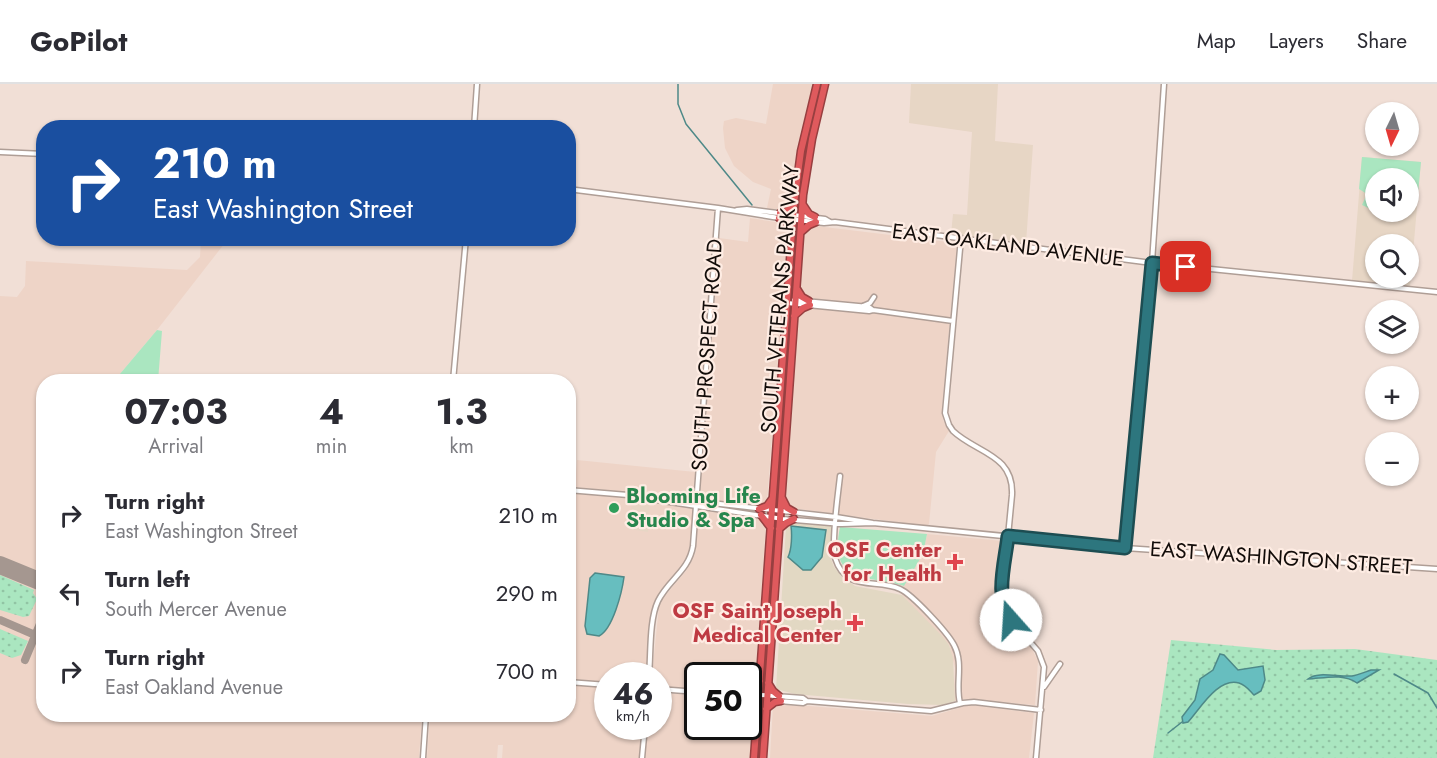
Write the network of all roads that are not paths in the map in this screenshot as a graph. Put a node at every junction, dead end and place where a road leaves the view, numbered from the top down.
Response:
1 (477, 84) edge
2 (817, 84) edge
3 (825, 84) edge
4 (1164, 84) edge
5 (475, 120) edge
6 (0, 152) edge
7 (36, 154) edge
8 (576, 190) edge
9 (794, 204) junction
10 (802, 204) junction
11 (718, 208) junction
12 (780, 216) junction
13 (793, 217) junction
14 (801, 218) junction
15 (816, 220) junction
16 (792, 232) junction
17 (800, 233) junction
18 (961, 238) junction
19 (465, 246) edge
20 (1152, 263) junction
21 (796, 287) junction
22 (1437, 292) edge
23 (874, 297) dead end
24 (787, 301) junction
25 (795, 302) junction
26 (809, 303) junction
27 (847, 305) junction
28 (862, 307) junction
29 (856, 310) junction
30 (873, 310) junction
31 (794, 316) junction
32 (953, 321) junction
33 (454, 374) edge
34 (840, 476) dead end
35 (576, 491) edge
36 (773, 496) junction
37 (781, 496) junction
38 (697, 504) junction
39 (760, 512) junction
40 (776, 514) junction
41 (794, 516) junction
42 (836, 517) junction
43 (836, 523) junction
44 (873, 523) junction
45 (775, 529) junction
46 (1008, 536) junction
47 (1125, 548) junction
48 (1437, 569) edge
49 (650, 662) edge
50 (762, 662) edge
51 (1060, 663) dead end
52 (576, 683) edge
53 (768, 683) junction
54 (594, 684) edge
55 (1043, 687) junction
56 (762, 697) edge
57 (767, 698) junction
58 (780, 699) junction
59 (960, 703) junction
60 (766, 710) junction
61 (1041, 710) junction
62 (425, 722) edge
63 (644, 740) edge
64 (755, 740) edge
65 (423, 758) edge
66 (642, 758) edge
67 (754, 758) edge
68 (763, 758) edge
69 (1036, 758) edge

1 - 5 main road
2 - 9 highway, SOUTH VETERANS PARKWAY
3 - 10 highway, SOUTH VETERANS PARKWAY
4 - 20 main road
6 - 7 main road
8 - 11 main road, EAST OAKLAND AVENUE
9 - 12 highway
9 - 13 highway, SOUTH VETERANS PARKWAY
10 - 14 highway, SOUTH VETERANS PARKWAY
10 - 15 highway
11 - 12 main road, EAST OAKLAND AVENUE
11 - 38 main road, SOUTH PROSPECT ROAD
12 - 13 main road, EAST OAKLAND AVENUE
12 - 16 highway
13 - 14 main road, EAST OAKLAND AVENUE
13 - 16 highway, SOUTH VETERANS PARKWAY
14 - 15 main road, EAST OAKLAND AVENUE
14 - 17 highway, SOUTH VETERANS PARKWAY
15 - 17 highway
15 - 18 main road, EAST OAKLAND AVENUE
16 - 24 highway, SOUTH VETERANS PARKWAY
17 - 21 highway, SOUTH VETERANS PARKWAY
18 - 20 main road, EAST OAKLAND AVENUE
18 - 32 main road
19 - 33 main road
20 - 22 main road, EAST OAKLAND AVENUE
20 - 47 main road
21 - 25 highway, SOUTH VETERANS PARKWAY
21 - 26 highway
23 - 28 main road
24 - 25 main road
24 - 36 highway, SOUTH VETERANS PARKWAY
25 - 26 main road
25 - 31 highway, SOUTH VETERANS PARKWAY
26 - 27 main road
26 - 29 main road
26 - 31 highway
27 - 28 main road
27 - 29 main road
28 - 30 main road
29 - 30 main road
30 - 32 main road
31 - 37 highway, SOUTH VETERANS PARKWAY
32 - 46 main road
34 - 42 main road
35 - 38 main road, EAST WASHINGTON STREET
36 - 39 highway
36 - 40 highway, SOUTH VETERANS PARKWAY
37 - 40 highway, SOUTH VETERANS PARKWAY
37 - 41 highway
38 - 39 main road, EAST WASHINGTON STREET
38 - 49 main road, SOUTH PROSPECT ROAD
39 - 40 main road, EAST WASHINGTON STREET
39 - 45 highway
40 - 41 main road, EAST WASHINGTON STREET
40 - 45 highway
41 - 42 main road, EAST WASHINGTON STREET
41 - 43 main road, EAST WASHINGTON STREET
41 - 45 highway
42 - 43 main road
42 - 44 main road, EAST WASHINGTON STREET
43 - 44 main road, EAST WASHINGTON STREET
43 - 59 main road
44 - 46 main road, EAST WASHINGTON STREET
45 - 50 highway
45 - 53 highway
46 - 47 main road, EAST WASHINGTON STREET
46 - 55 main road
47 - 48 main road, EAST WASHINGTON STREET
51 - 55 main road
52 - 54 main road
53 - 57 highway
53 - 58 highway
55 - 61 main road
56 - 57 main road
57 - 58 main road
57 - 60 highway
58 - 59 main road
58 - 60 highway
59 - 61 main road
60 - 68 highway
61 - 69 main road
62 - 65 main road
63 - 66 main road
64 - 67 highway

